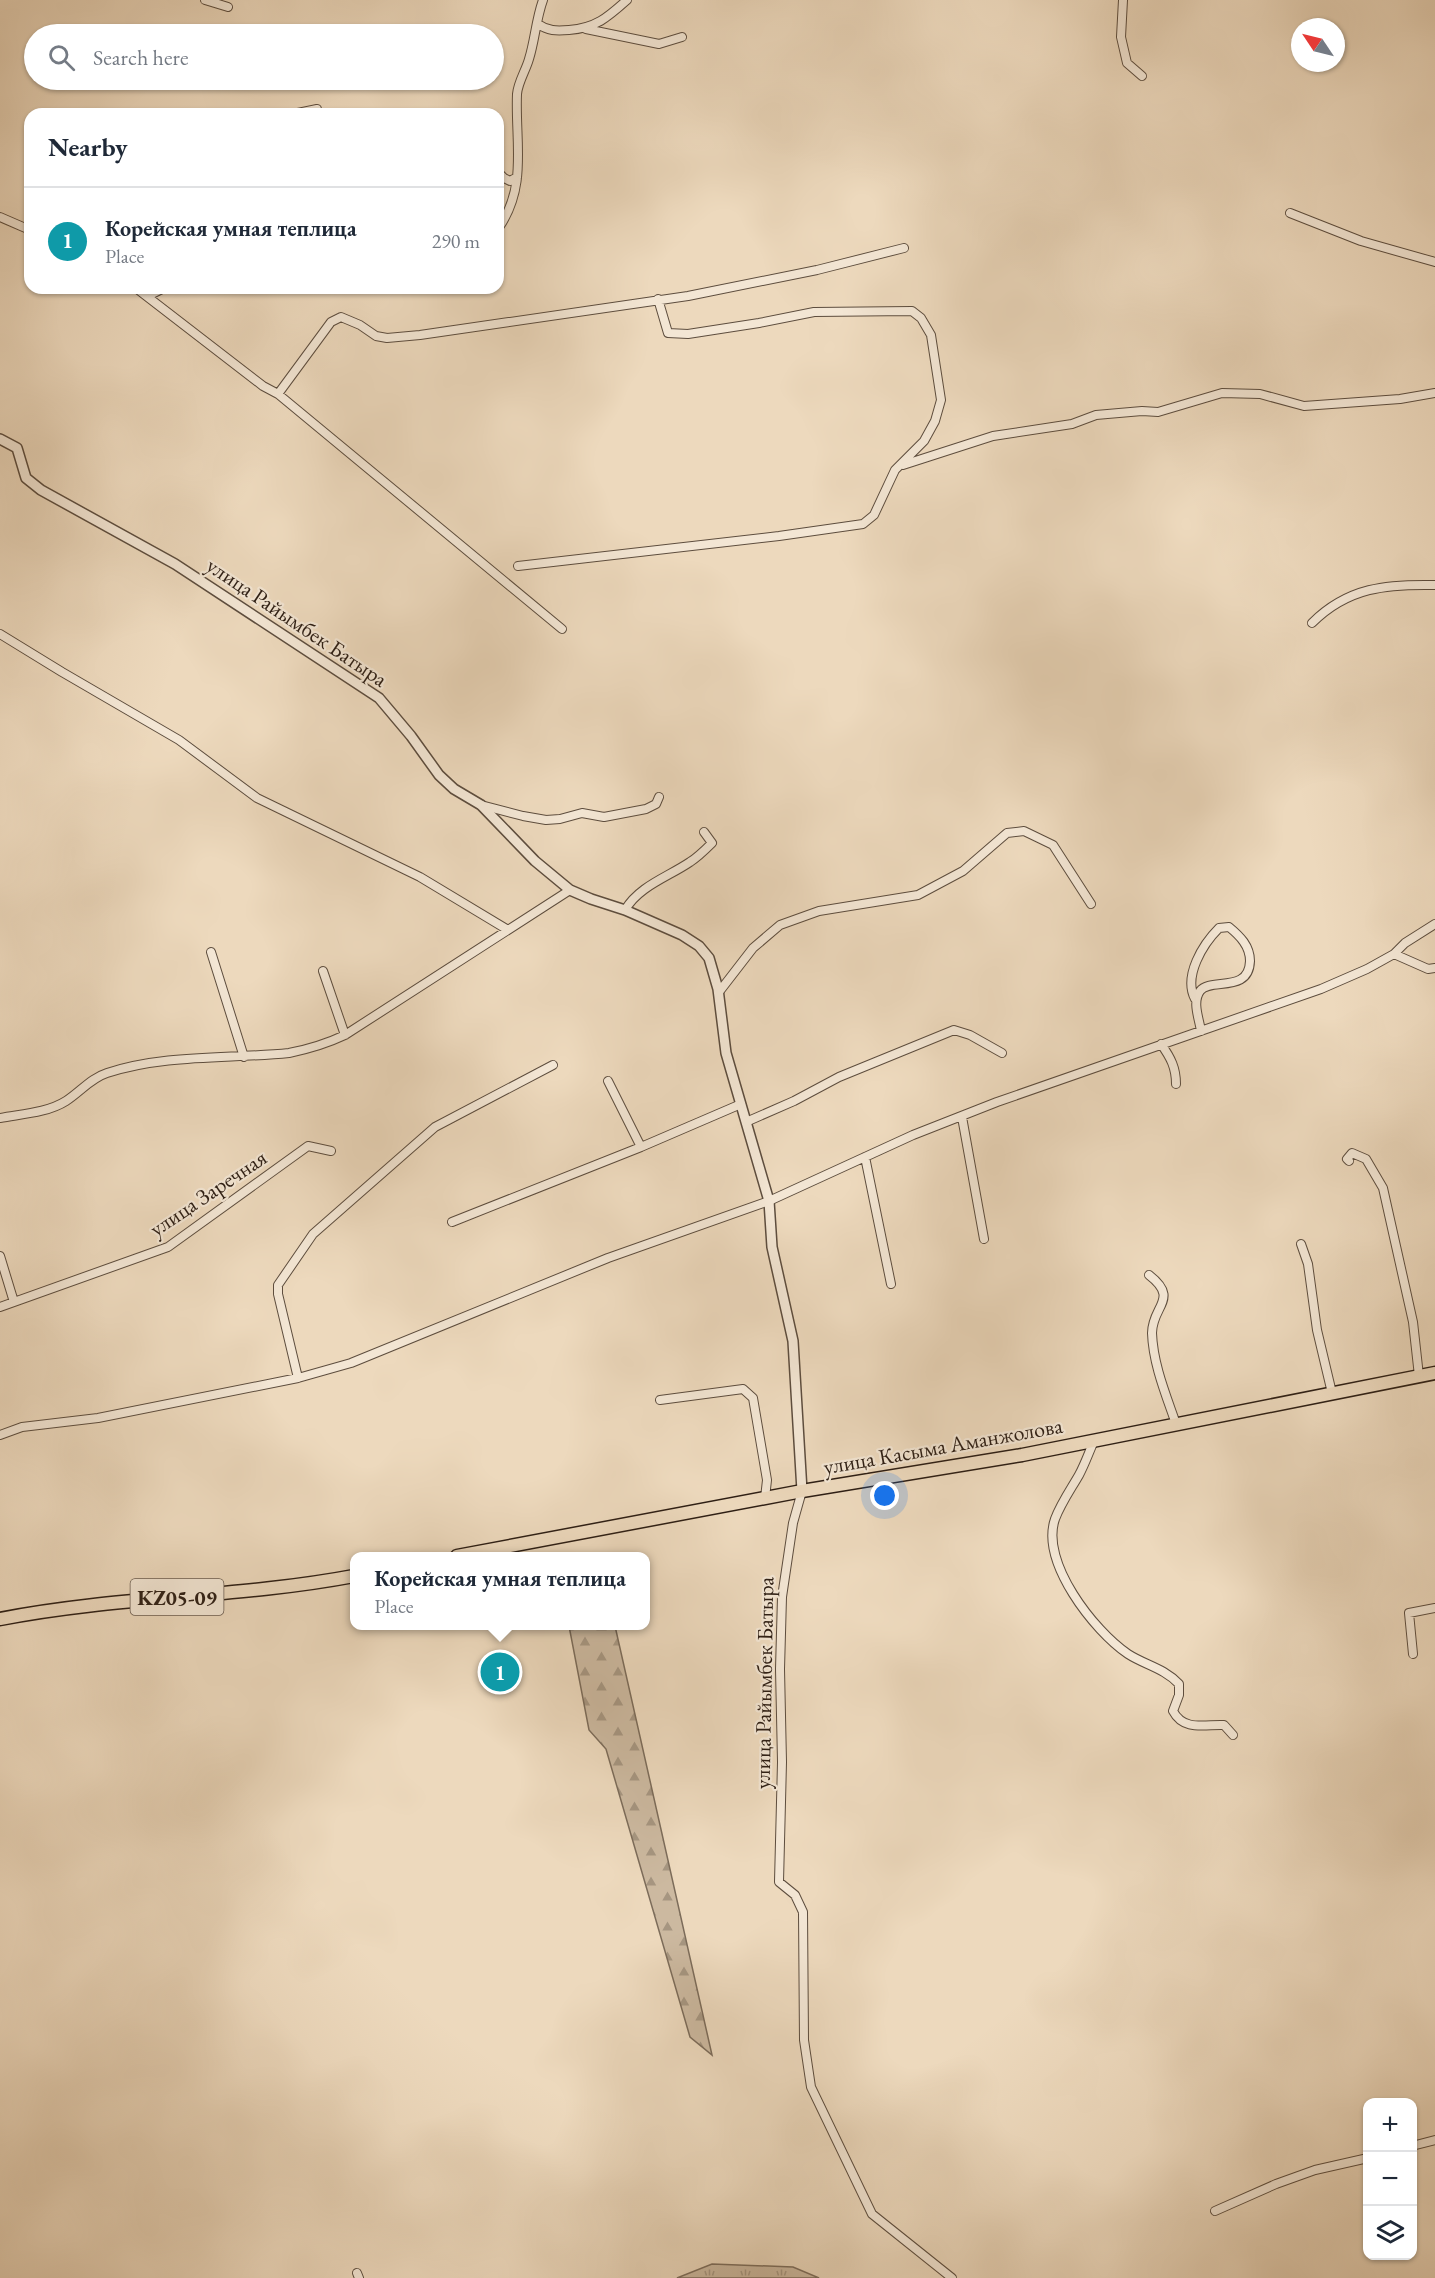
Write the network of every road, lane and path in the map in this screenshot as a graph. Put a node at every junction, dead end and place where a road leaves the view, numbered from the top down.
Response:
1 (205, 0) edge
2 (543, 0) edge
3 (627, 0) edge
4 (1123, 0) edge
5 (228, 7) dead end
6 (537, 24) junction
7 (586, 29) junction
8 (681, 37) dead end
9 (1142, 76) dead end
10 (517, 177) junction
11 (504, 178) edge
12 (1290, 213) dead end
13 (0, 218) edge
14 (504, 221) edge
15 (24, 228) edge
16 (904, 248) dead end
17 (1435, 262) edge
18 (145, 294) edge
19 (152, 294) edge
20 (148, 296) junction
21 (658, 299) junction
22 (1435, 393) edge
23 (278, 394) junction
24 (0, 439) edge
25 (901, 466) junction
26 (518, 566) dead end
27 (1435, 585) edge
28 (1312, 623) dead end
29 (562, 629) dead end
30 (0, 634) edge
31 (659, 797) dead end
32 (481, 805) junction
33 (704, 832) dead end
34 (570, 890) junction
35 (1091, 904) dead end
36 (625, 910) junction
37 (1435, 924) edge
38 (508, 930) junction
39 (211, 952) dead end
40 (1394, 954) junction
41 (1435, 968) edge
42 (323, 971) dead end
43 (719, 992) junction
44 (1195, 999) junction
45 (1201, 1031) junction
46 (345, 1035) junction
47 (1161, 1044) junction
48 (1002, 1053) dead end
49 (244, 1057) junction
50 (553, 1065) dead end
51 (608, 1081) dead end
52 (1176, 1084) dead end
53 (741, 1104) junction
54 (962, 1117) junction
55 (0, 1118) edge
56 (746, 1122) junction
57 (641, 1147) junction
58 (331, 1151) dead end
59 (865, 1157) junction
60 (1349, 1161) dead end
61 (769, 1201) junction
62 (452, 1222) dead end
63 (984, 1239) dead end
64 (1301, 1244) dead end
65 (0, 1256) edge
66 (1149, 1275) dead end
67 (891, 1284) dead end
68 (14, 1302) junction
69 (0, 1307) edge
70 (1435, 1373) edge
71 (1419, 1376) junction
72 (298, 1378) junction
73 (1332, 1393) junction
74 (660, 1400) dead end
75 (1176, 1424) junction
76 (0, 1435) edge
77 (1094, 1441) junction
78 (802, 1491) junction
79 (765, 1498) junction
80 (483, 1552) edge
81 (350, 1577) edge
82 (1435, 1608) edge
83 (0, 1619) edge
84 (1413, 1654) dead end
85 (1233, 1735) dead end
86 (1435, 2140) edge
87 (1417, 2145) edge
88 (1363, 2159) edge
89 (1215, 2211) dead end
90 (952, 2278) edge

1 - 5 street
2 - 6 street
3 - 7 street
4 - 9 street
6 - 7 street
6 - 10 street
7 - 8 street
10 - 11 street
10 - 14 street
12 - 17 street
13 - 15 street
16 - 21 street
18 - 20 street
19 - 20 street
20 - 23 street
21 - 23 street
21 - 25 street
22 - 25 street
23 - 29 street
24 - 32 street, улица Райымбек Батыра
25 - 26 street
27 - 28 street
30 - 38 street
31 - 32 street
32 - 34 street, улица Райымбек Батыра
33 - 36 street
34 - 36 street, улица Райымбек Батыра
34 - 38 street
35 - 43 street
36 - 43 street, улица Райымбек Батыра
37 - 40 street
38 - 46 street
39 - 49 street
40 - 41 street
40 - 45 street
42 - 46 street
43 - 53 street, улица Райымбек Батыра
44 - 44 street
44 - 45 street
45 - 47 street
46 - 49 street
47 - 52 street
47 - 54 street
48 - 56 street
49 - 55 street
50 - 72 street
51 - 57 street
53 - 56 street, улица Райымбек Батыра
53 - 57 street
54 - 59 street
54 - 63 street
56 - 61 street, улица Райымбек Батыра
57 - 62 street
58 - 68 street, улица Заречная
59 - 61 street
59 - 67 street
60 - 71 street
61 - 72 street
61 - 78 street, улица Райымбек Батыра
64 - 73 street
65 - 68 street
66 - 75 street
68 - 69 street, улица Заречная
70 - 71 main road, улица Касыма Аманжолова
71 - 73 main road, улица Касыма Аманжолова
72 - 76 street
73 - 75 main road, улица Касыма Аманжолова
74 - 79 street
75 - 77 main road, улица Касыма Аманжолова
77 - 78 main road, улица Касыма Аманжолова
77 - 85 street
78 - 79 main road, улица Касыма Аманжолова
78 - 90 street, улица Райымбек Батыра
79 - 80 main road, улица Касыма Аманжолова
81 - 83 main road, KZ05-09
82 - 84 street
86 - 87 street
88 - 89 street

